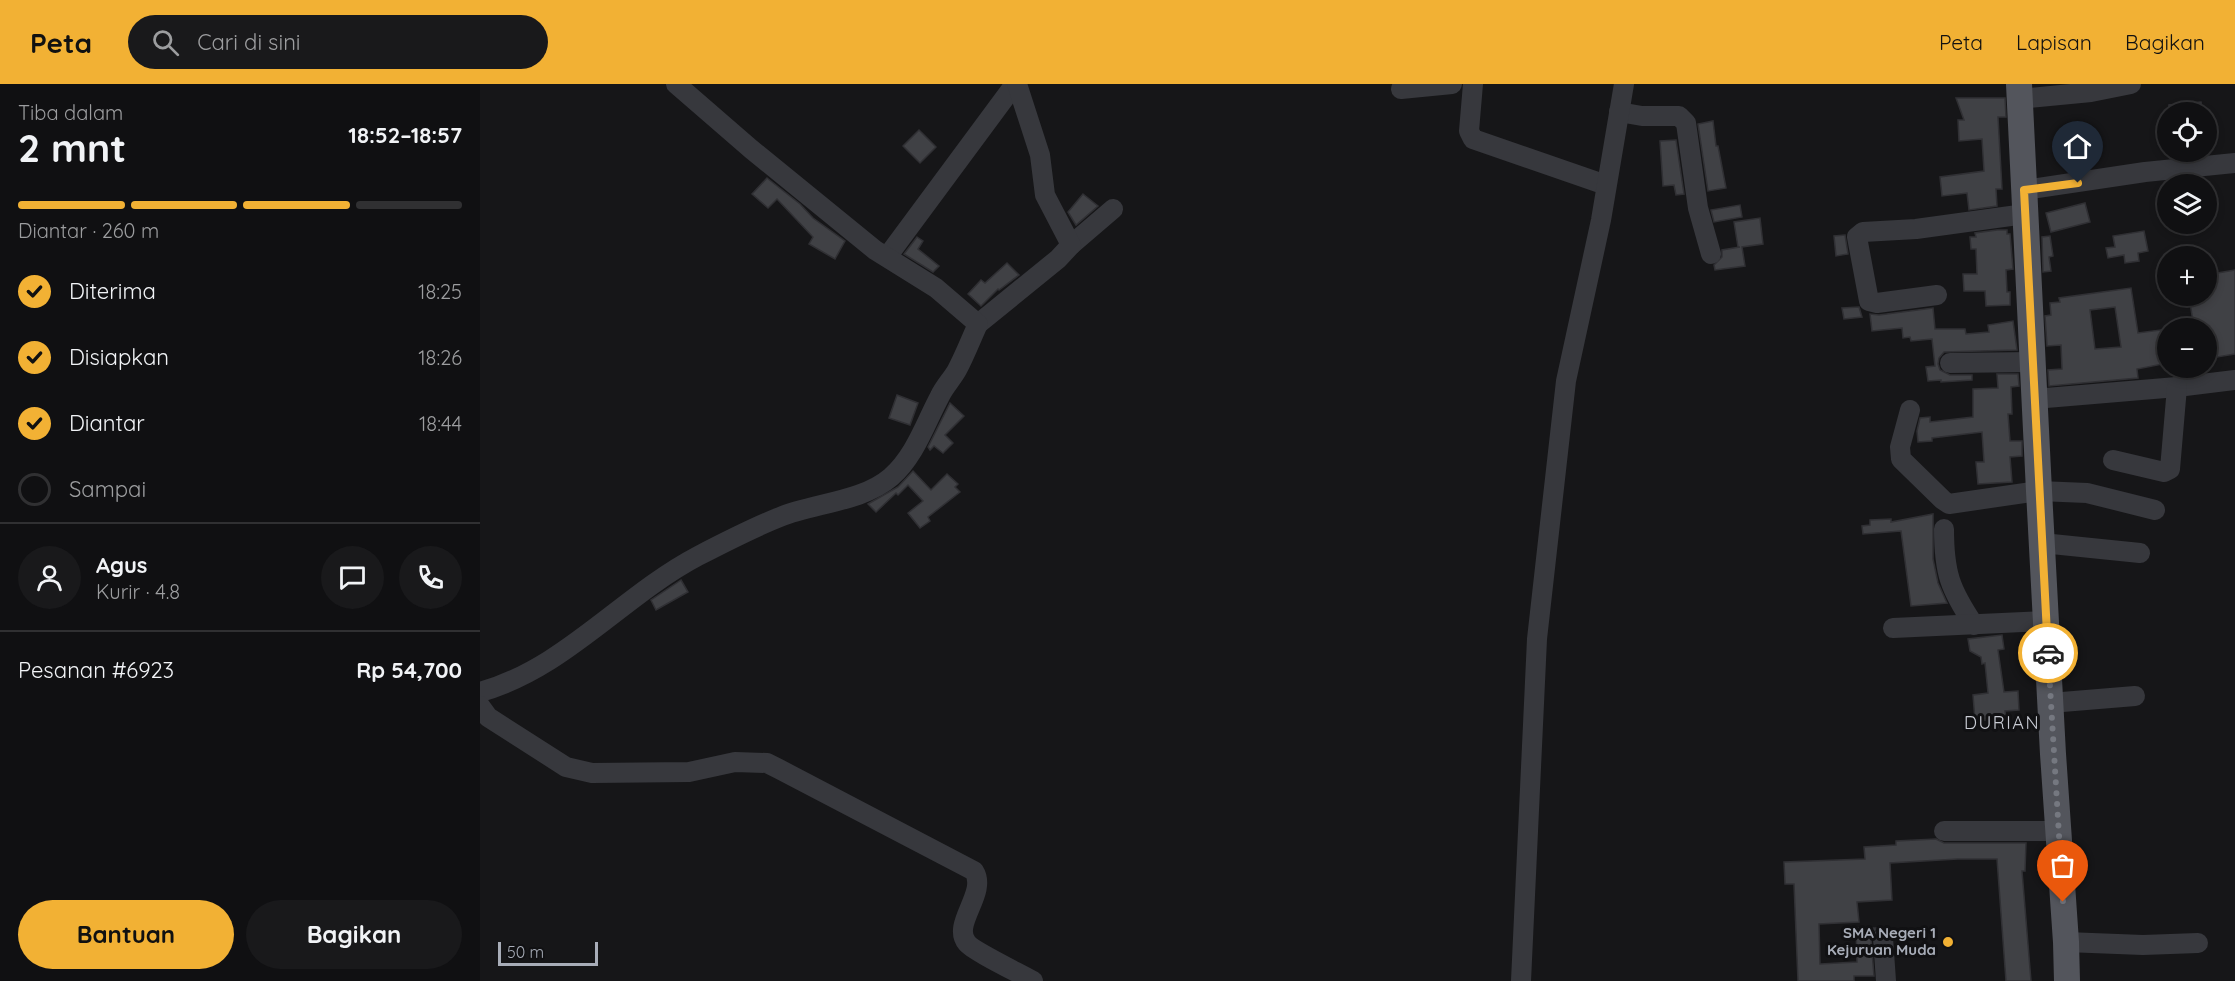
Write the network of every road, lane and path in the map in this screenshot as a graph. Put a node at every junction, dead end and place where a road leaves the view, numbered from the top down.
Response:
1 (676, 84) edge
2 (1016, 84) edge
3 (1452, 84) edge
4 (1473, 84) edge
5 (1624, 84) edge
6 (2131, 84) edge
7 (1401, 89) dead end
8 (2019, 91) edge
9 (1619, 112) junction
10 (2235, 163) edge
11 (1606, 184) junction
12 (2024, 202) junction
13 (1113, 209) dead end
14 (1071, 245) junction
15 (1711, 254) dead end
16 (887, 257) junction
17 (1937, 295) dead end
18 (978, 324) junction
19 (2032, 362) junction
20 (1950, 363) dead end
21 (2235, 380) edge
22 (2176, 387) junction
23 (2034, 399) junction
24 (1910, 410) dead end
25 (2113, 460) dead end
26 (2039, 491) junction
27 (2155, 510) dead end
28 (1944, 529) dead end
29 (2042, 543) junction
30 (2140, 553) dead end
31 (2046, 621) junction
32 (1974, 625) junction
33 (1893, 628) dead end
34 (480, 692) edge
35 (2134, 696) dead end
36 (2050, 702) junction
37 (480, 706) edge
38 (1944, 831) dead end
39 (2058, 831) junction
40 (1883, 938) dead end
41 (2066, 942) junction
42 (2198, 943) dead end
43 (1033, 981) edge
44 (1521, 981) edge
45 (1886, 981) edge
46 (2067, 981) edge

1 - 16 street
2 - 14 street
2 - 16 street
3 - 7 street
4 - 11 street
5 - 9 street
6 - 8 street
8 - 12 main road
9 - 11 street
9 - 15 street
10 - 12 street
11 - 44 street
12 - 17 street
12 - 19 main road
13 - 14 street
14 - 18 street
16 - 18 street
18 - 34 street
19 - 20 street
19 - 23 main road
21 - 22 street
22 - 23 street
22 - 25 street
23 - 26 main road
24 - 26 street
26 - 27 street
26 - 29 main road
28 - 32 street
29 - 30 street
29 - 31 main road
31 - 32 street
31 - 36 main road
32 - 33 street
35 - 36 street
36 - 39 main road
37 - 43 street
38 - 39 street
39 - 41 main road
40 - 45 street
41 - 42 street
41 - 46 main road

